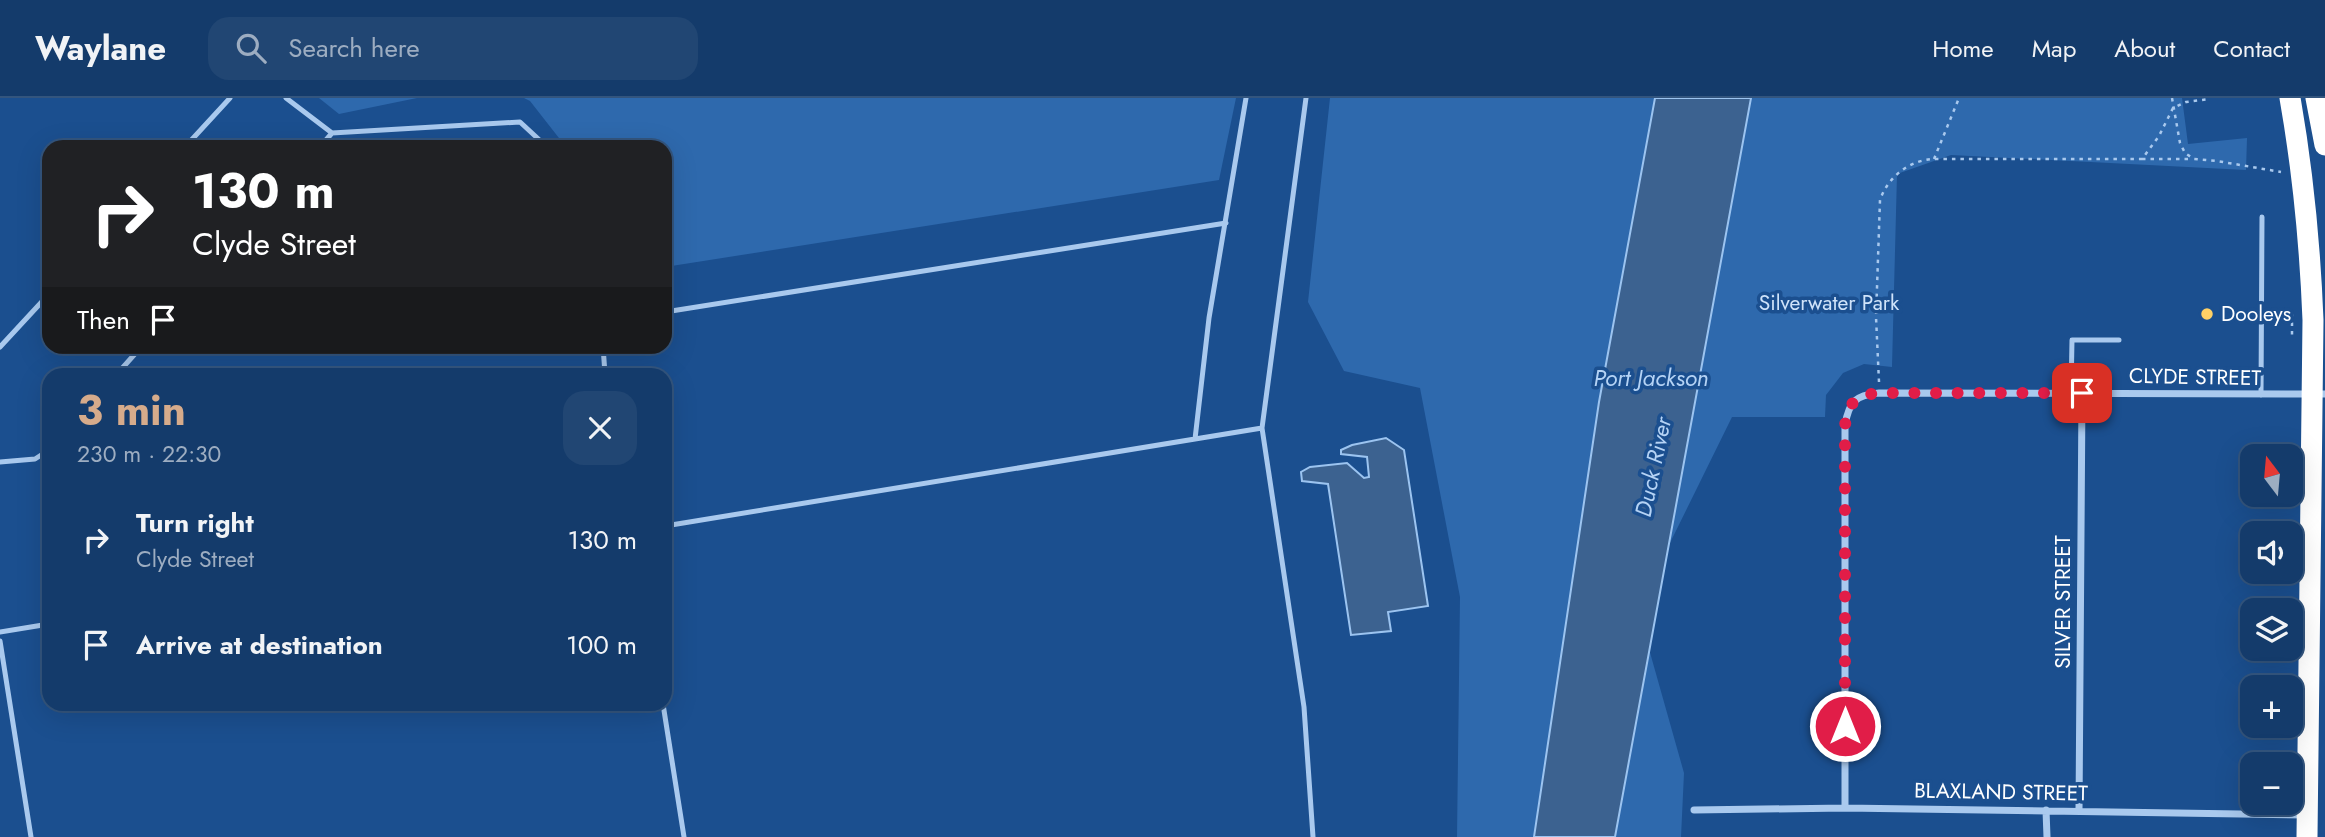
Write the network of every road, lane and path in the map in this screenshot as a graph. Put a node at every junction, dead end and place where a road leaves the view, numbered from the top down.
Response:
1 (230, 98) edge
2 (286, 98) edge
3 (1245, 98) edge
4 (1306, 98) edge
5 (1959, 98) edge
6 (2172, 98) edge
7 (2290, 98) edge
8 (2316, 98) edge
9 (2210, 99) edge
10 (2174, 108) junction
11 (332, 133) junction
12 (191, 140) edge
13 (326, 140) edge
14 (539, 140) edge
15 (2325, 145) edge
16 (1934, 159) junction
17 (2142, 159) junction
18 (2194, 159) junction
19 (2287, 174) dead end
20 (2262, 218) dead end
21 (1226, 223) junction
22 (42, 302) edge
23 (672, 311) edge
24 (2119, 340) dead end
25 (0, 347) edge
26 (135, 354) edge
27 (122, 368) edge
28 (1879, 393) junction
29 (2071, 393) junction
30 (2082, 393) junction
31 (2319, 394) edge
32 (2261, 395) junction
33 (1262, 428) junction
34 (1195, 439) junction
35 (42, 454) edge
36 (0, 461) edge
37 (672, 525) edge
38 (42, 625) edge
39 (0, 632) edge
40 (0, 641) edge
41 (664, 711) edge
42 (1845, 808) junction
43 (1694, 810) dead end
44 (2046, 810) junction
45 (2079, 811) junction
46 (2307, 815) junction
47 (31, 837) edge
48 (684, 837) edge
49 (1313, 837) edge
50 (2047, 837) edge
51 (2307, 837) edge

1 - 12 lane
2 - 11 lane
3 - 21 lane
4 - 33 lane
5 - 16 path
6 - 10 path
7 - 31 highway
8 - 15 highway
9 - 10 path
10 - 17 path
10 - 18 path
11 - 13 lane
11 - 14 lane
16 - 17 path
16 - 28 path
17 - 18 path
18 - 19 path
20 - 32 lane
21 - 23 lane
21 - 34 lane
22 - 25 lane
24 - 29 lane
26 - 27 lane
28 - 29 street, CLYDE STREET
28 - 42 street, CLYDE STREET
29 - 30 street, CLYDE STREET
30 - 32 street, CLYDE STREET
30 - 45 street, SILVER STREET
31 - 32 street, CLYDE STREET
31 - 46 highway
33 - 34 lane
33 - 49 lane
34 - 37 lane
35 - 36 lane
38 - 39 lane
40 - 47 lane
41 - 48 lane
42 - 43 street, BLAXLAND STREET
42 - 44 street, BLAXLAND STREET
44 - 45 street, BLAXLAND STREET
44 - 50 street
45 - 46 street, BLAXLAND STREET
46 - 51 highway

